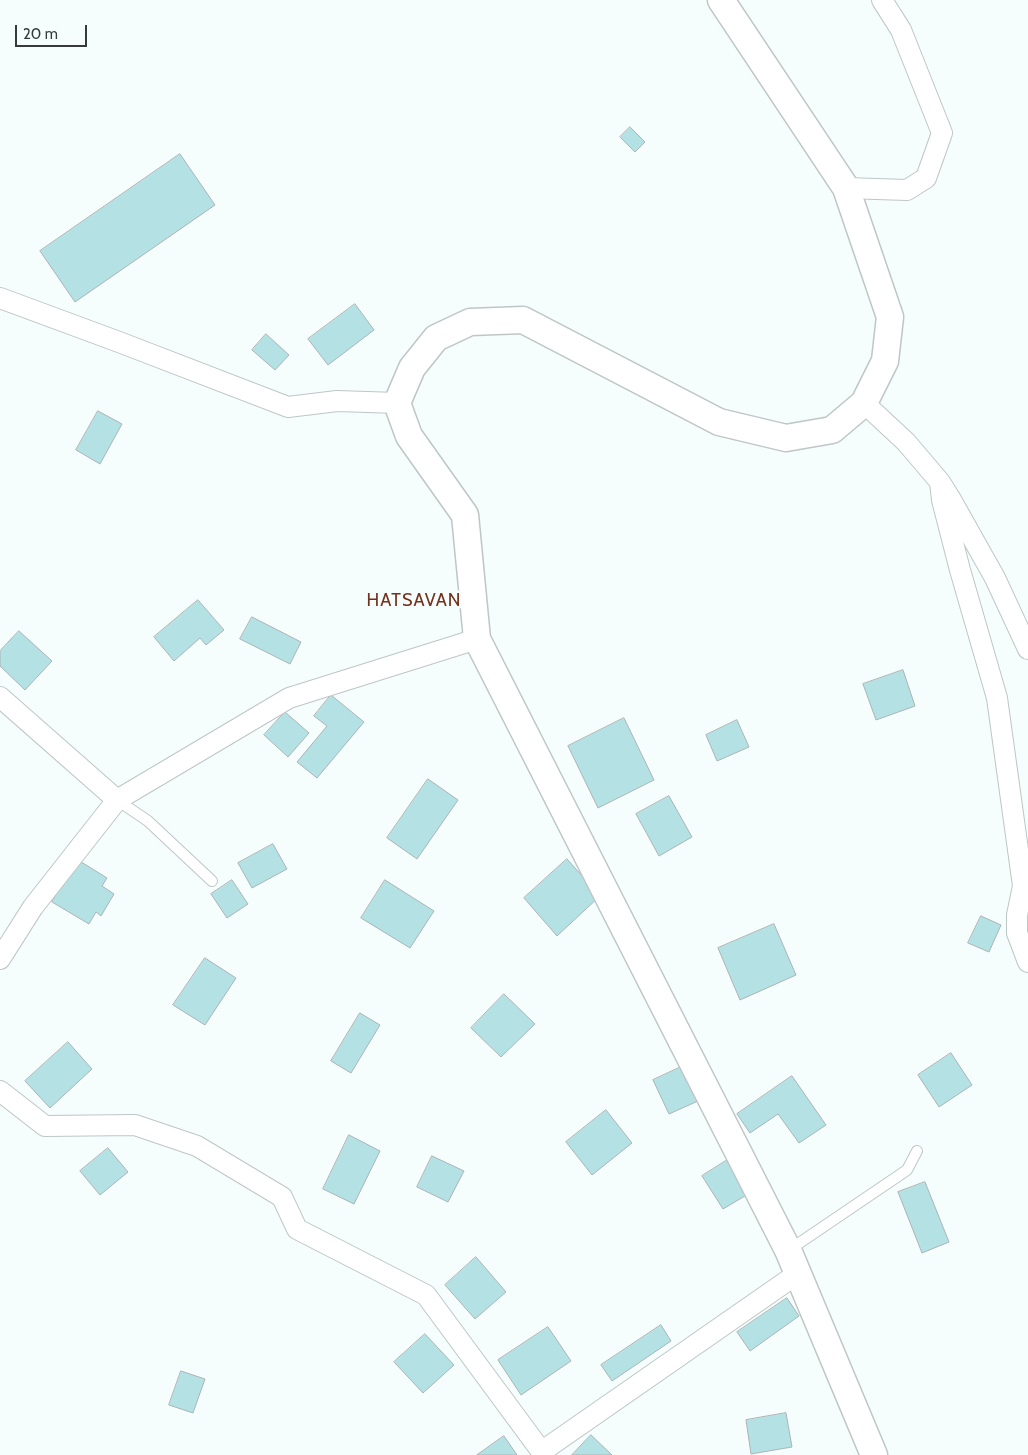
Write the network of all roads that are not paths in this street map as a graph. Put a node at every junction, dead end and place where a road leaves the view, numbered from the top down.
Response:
1 (721, 0) edge
2 (882, 0) edge
3 (846, 188) junction
4 (0, 298) edge
5 (397, 403) junction
6 (864, 403) junction
7 (940, 482) junction
8 (476, 639) junction
9 (1028, 649) edge
10 (0, 696) edge
11 (117, 800) junction
12 (212, 882) dead end
13 (0, 959) edge
14 (1028, 962) edge
15 (0, 1091) edge
16 (917, 1152) dead end
17 (793, 1262) junction
18 (542, 1453) edge
19 (874, 1455) edge

1 - 3 street
2 - 3 street
3 - 6 street
4 - 5 street
5 - 6 street
5 - 8 street
6 - 7 street
7 - 9 street
7 - 14 street
8 - 11 street
8 - 17 street
10 - 11 street
11 - 12 lane
11 - 13 street
15 - 18 street
16 - 17 lane
17 - 18 street
17 - 19 street

